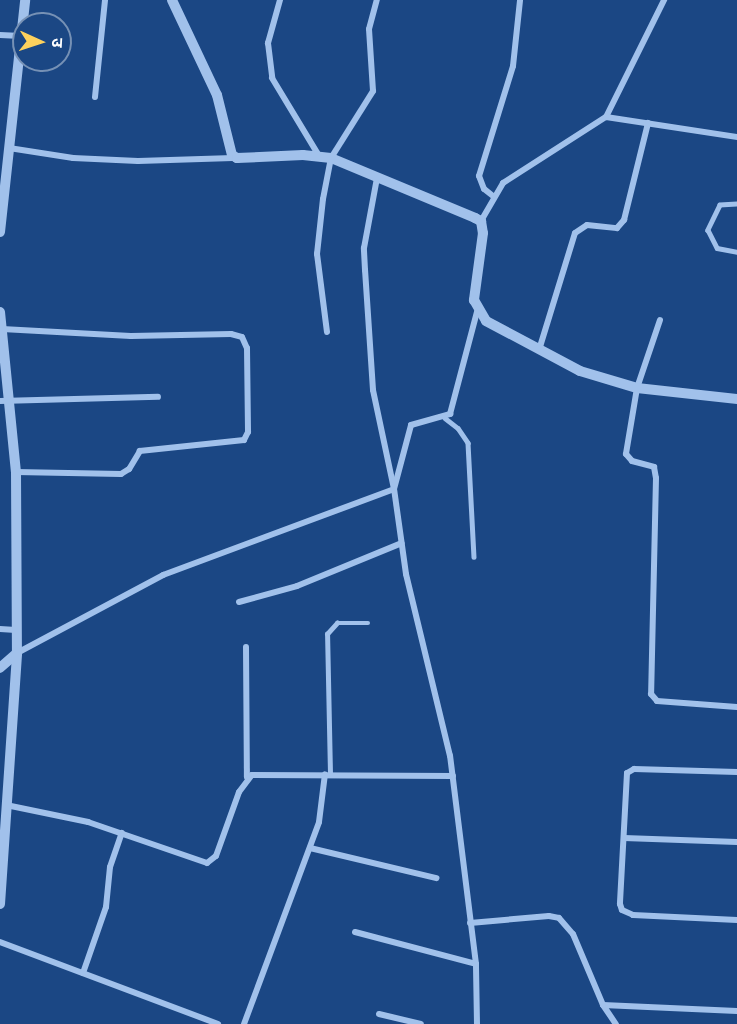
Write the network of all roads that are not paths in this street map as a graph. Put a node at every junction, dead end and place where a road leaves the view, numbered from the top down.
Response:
1 (105, 0) edge
2 (172, 0) edge
3 (279, 0) edge
4 (377, 0) edge
5 (520, 0) edge
6 (664, 0) edge
7 (17, 72) edge
8 (95, 97) dead end
9 (606, 117) junction
10 (648, 123) junction
11 (737, 137) edge
12 (9, 148) junction
13 (319, 156) junction
14 (237, 158) junction
15 (331, 158) junction
16 (377, 178) junction
17 (493, 196) junction
18 (737, 204) edge
19 (481, 221) junction
20 (0, 232) edge
21 (737, 252) edge
22 (0, 312) edge
23 (477, 312) junction
24 (660, 320) dead end
25 (2, 329) junction
26 (327, 332) dead end
27 (540, 350) junction
28 (637, 388) junction
29 (158, 397) dead end
30 (737, 399) edge
31 (5, 401) edge
32 (445, 418) junction
33 (16, 472) junction
34 (393, 489) junction
35 (402, 543) junction
36 (474, 557) dead end
37 (239, 602) dead end
38 (368, 623) dead end
39 (0, 629) edge
40 (16, 630) junction
41 (246, 647) dead end
42 (17, 653) junction
43 (0, 668) edge
44 (737, 707) edge
45 (737, 772) edge
46 (327, 774) junction
47 (453, 776) junction
48 (247, 777) junction
49 (6, 805) junction
50 (122, 833) junction
51 (624, 838) junction
52 (737, 842) edge
53 (310, 848) junction
54 (436, 879) dead end
55 (0, 904) edge
56 (737, 920) edge
57 (470, 923) junction
58 (355, 932) dead end
59 (0, 942) edge
60 (476, 964) junction
61 (83, 973) junction
62 (603, 1005) junction
63 (737, 1011) edge
64 (379, 1014) dead end
65 (218, 1024) edge
66 (244, 1024) edge
67 (421, 1024) edge
68 (477, 1024) edge
69 (616, 1024) edge

1 - 8 street
2 - 14 street
3 - 13 street
4 - 15 street
5 - 17 street
6 - 9 street
7 - 12 street
9 - 10 street
9 - 17 street
10 - 11 street
10 - 27 street
12 - 14 street
12 - 20 street
13 - 14 street
13 - 15 street
15 - 16 street
15 - 26 street
16 - 19 street
16 - 34 street
17 - 19 street
18 - 21 lane
19 - 23 street
22 - 25 street
23 - 27 street
23 - 32 street
24 - 28 street
25 - 31 street
25 - 33 street
27 - 28 street
28 - 30 street
28 - 44 street
29 - 31 street
31 - 33 street
32 - 34 street
32 - 36 lane
33 - 40 street
34 - 35 street
34 - 42 street
35 - 37 street
35 - 47 street
38 - 46 lane
39 - 40 street
40 - 42 street
41 - 48 street
42 - 43 street
42 - 49 street
45 - 51 street
46 - 47 street
46 - 48 street
46 - 53 street
47 - 57 street
48 - 50 street
49 - 50 street
49 - 55 street
50 - 61 street
51 - 52 street
51 - 56 street
53 - 54 street
53 - 66 street
57 - 60 street
57 - 62 street
58 - 60 street
59 - 61 street
60 - 68 street
61 - 65 street
62 - 63 street
62 - 69 street
64 - 67 street

